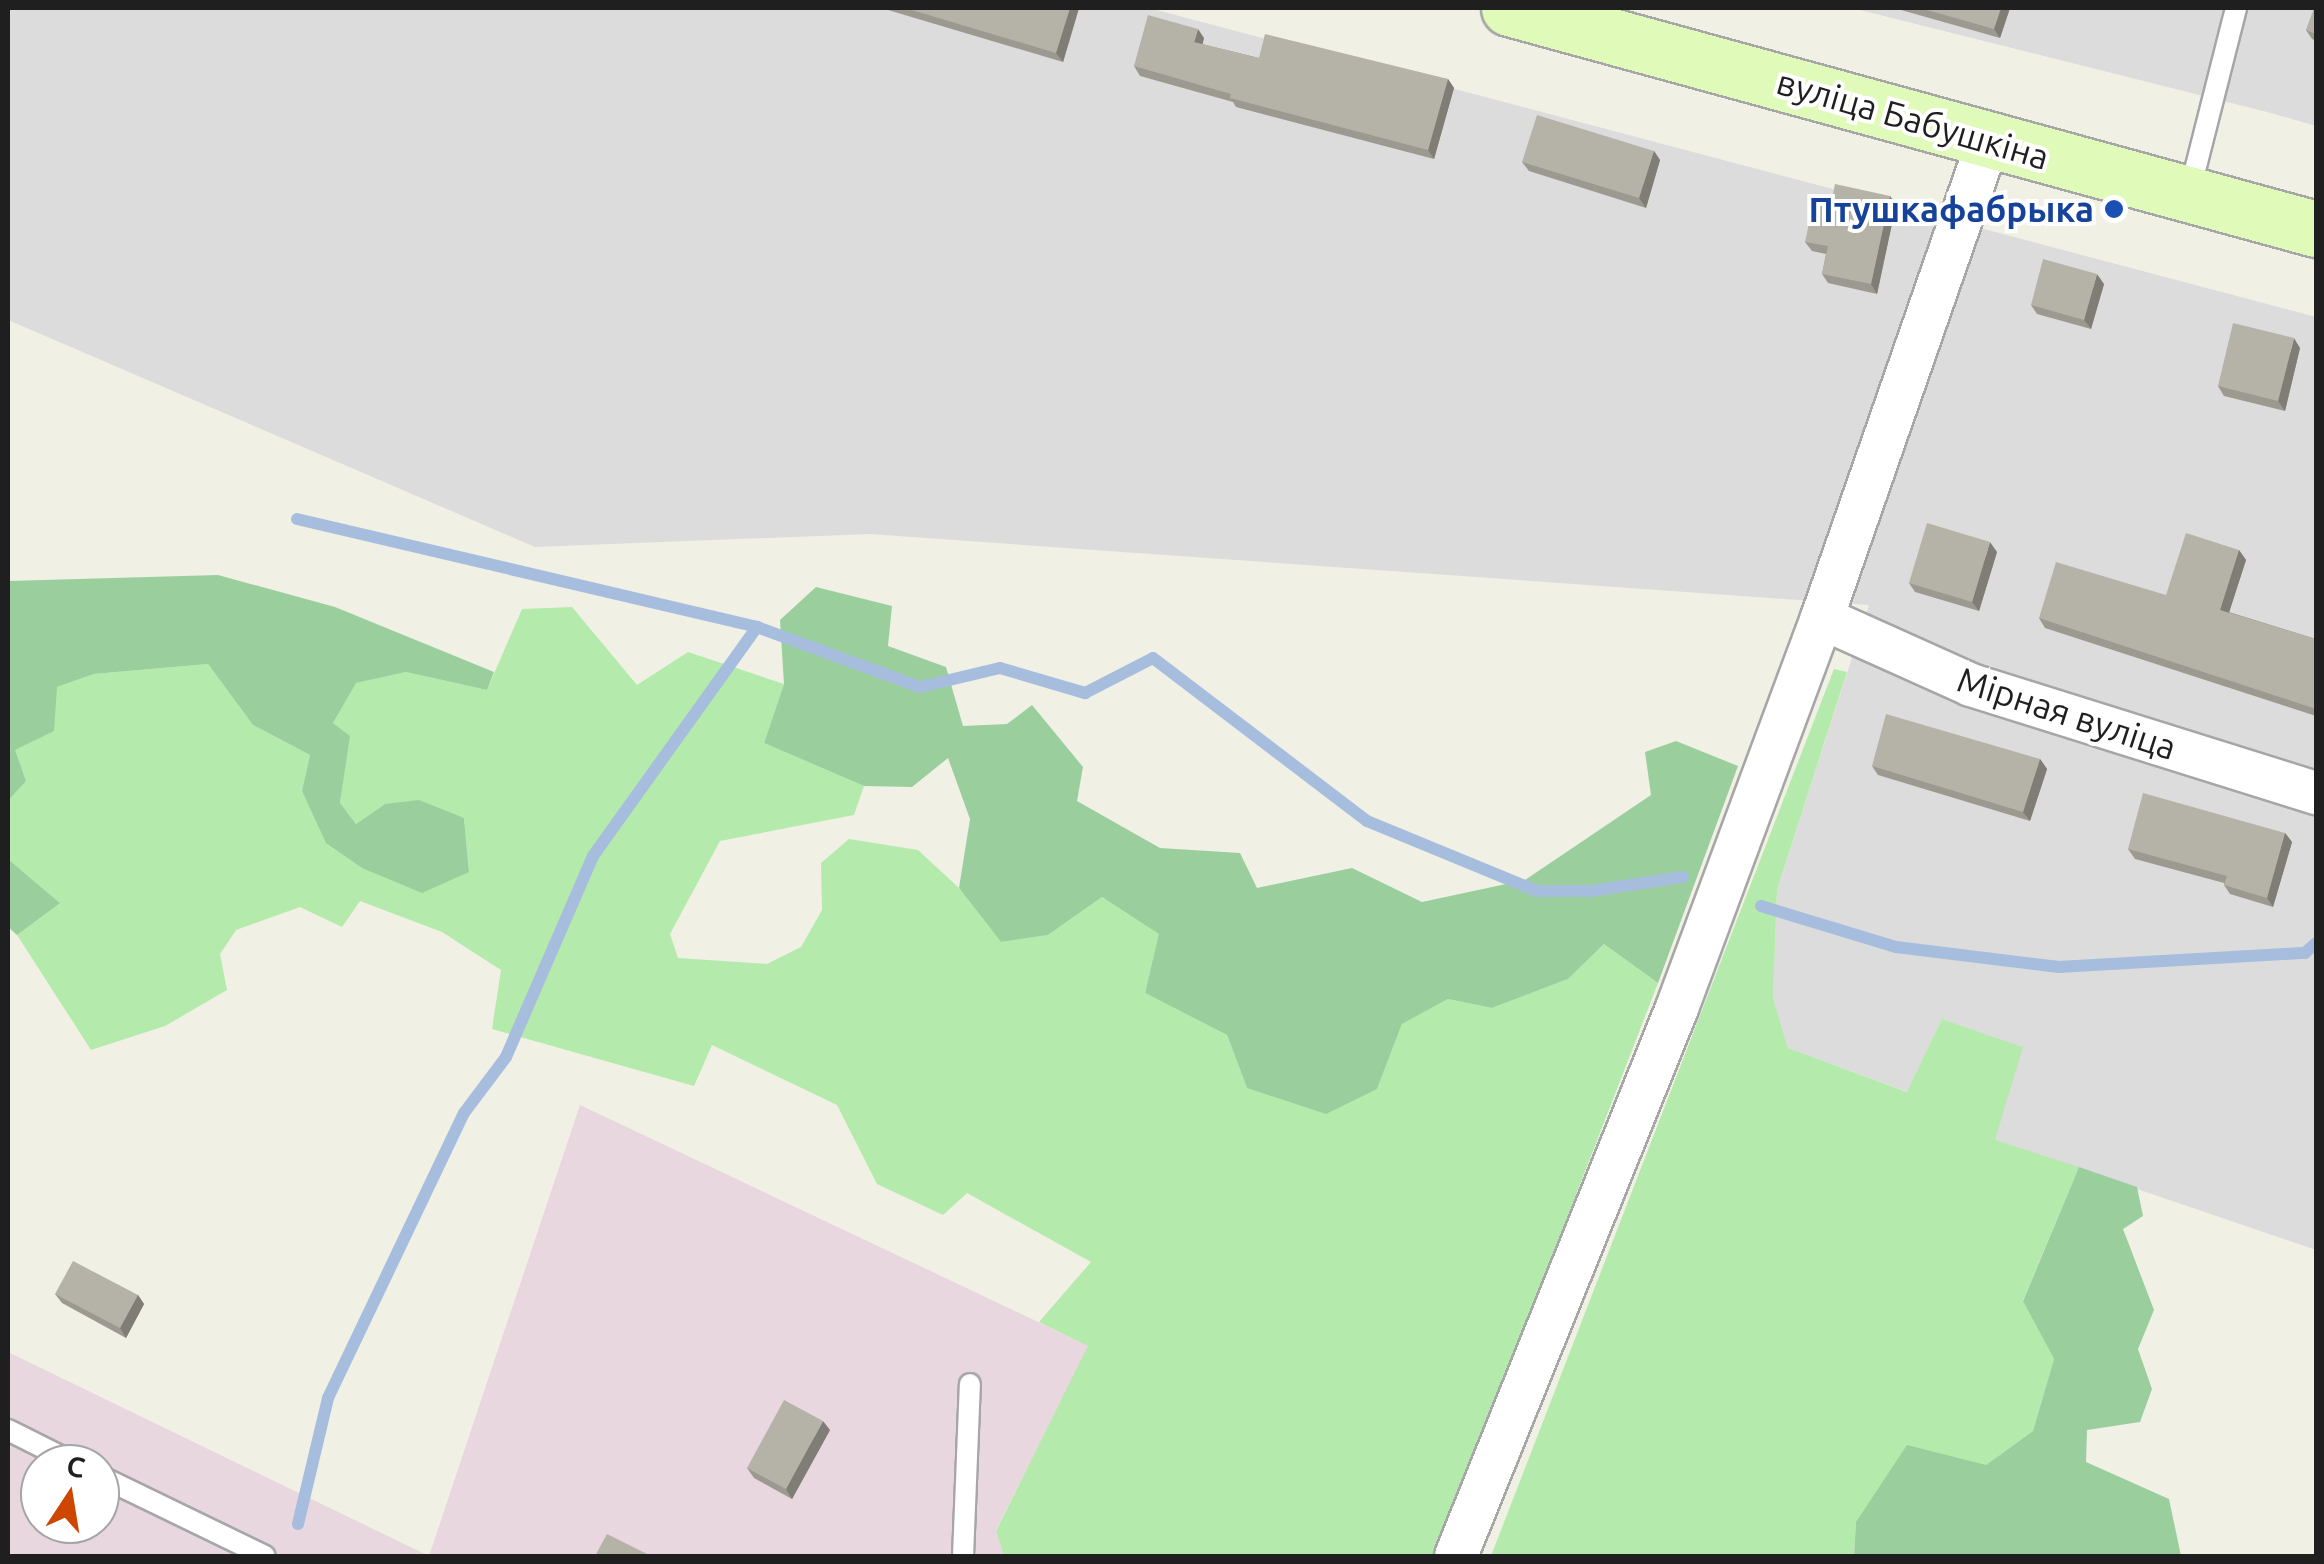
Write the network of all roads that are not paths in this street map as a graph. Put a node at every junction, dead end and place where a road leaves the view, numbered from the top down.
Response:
1 (1509, 8) edge
2 (2236, 8) edge
3 (1989, 139) junction
4 (2188, 196) junction
5 (2316, 229) edge
6 (1822, 618) junction
7 (2316, 793) edge
8 (970, 1384) dead end
9 (8, 1430) edge
10 (36, 1444) edge
11 (120, 1486) edge
12 (265, 1556) edge
13 (962, 1556) edge
14 (1456, 1556) edge

1 - 3 street, вуліца Бабушкіна
2 - 4 lane
3 - 4 street, вуліца Бабушкіна
3 - 6 street
4 - 5 street, вуліца Бабушкіна
6 - 7 street, Мірная вуліца
6 - 14 street
8 - 13 lane
9 - 10 lane
11 - 12 lane

